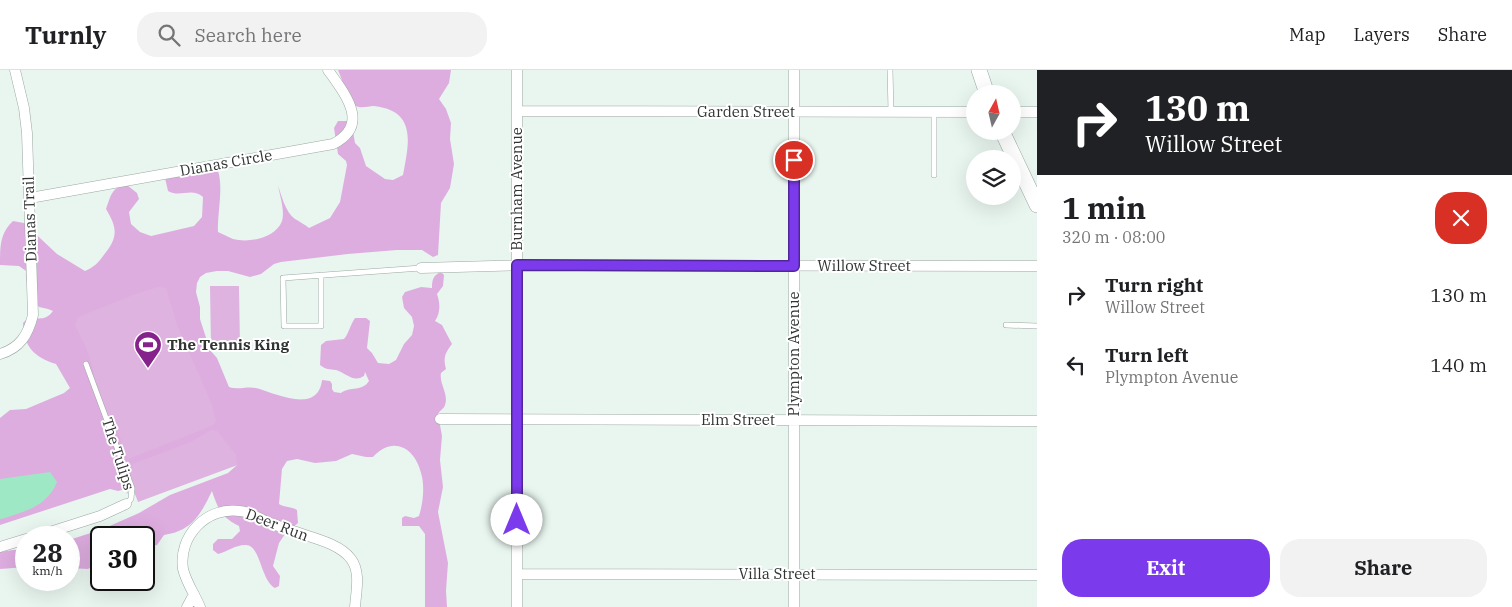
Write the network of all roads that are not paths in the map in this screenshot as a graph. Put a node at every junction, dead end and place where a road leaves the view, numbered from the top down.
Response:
1 (15, 70) edge
2 (328, 70) edge
3 (517, 70) edge
4 (794, 70) edge
5 (890, 70) edge
6 (980, 70) edge
7 (984, 85) edge
8 (517, 111) junction
9 (794, 112) junction
10 (891, 112) junction
11 (934, 112) junction
12 (966, 112) edge
13 (1021, 112) edge
14 (1037, 112) edge
15 (1007, 140) edge
16 (934, 175) dead end
17 (30, 198) junction
18 (1037, 205) edge
19 (517, 265) junction
20 (794, 266) junction
21 (1037, 266) edge
22 (422, 268) joint
23 (322, 275) junction
24 (1006, 325) dead end
25 (1037, 326) edge
26 (0, 354) edge
27 (86, 364) dead end
28 (440, 419) dead end
29 (517, 419) junction
30 (794, 420) junction
31 (1037, 421) edge
32 (126, 504) joint
33 (69, 526) edge
34 (15, 542) edge
35 (0, 547) edge
36 (517, 574) junction
37 (794, 574) junction
38 (1037, 575) edge
39 (194, 594) junction
40 (187, 607) edge
41 (200, 607) edge
42 (355, 607) edge
43 (517, 607) edge
44 (794, 607) edge

1 - 17 street, Dianas Trail
2 - 17 street, Dianas Circle
3 - 8 street, Burnham Avenue
4 - 9 street, Plympton Avenue
5 - 10 lane
6 - 7 main road
8 - 9 street, Garden Street
8 - 19 street, Burnham Avenue
9 - 10 street, Garden Street
9 - 20 street, Plympton Avenue
10 - 11 street, Garden Street
11 - 12 street, Garden Street
11 - 16 lane
13 - 14 street
15 - 18 main road
17 - 26 street, Dianas Trail
19 - 20 street, Willow Street
19 - 22 street, Willow Street
19 - 29 street, Burnham Avenue
20 - 21 street, Willow Street
20 - 30 street, Plympton Avenue
22 - 23 lane
23 - 23 lane
24 - 25 lane
27 - 32 lane, The Tulips
28 - 29 street, Elm Street
29 - 30 street, Elm Street
29 - 36 street, Burnham Avenue
30 - 31 street, Elm Street
30 - 37 street, Plympton Avenue
32 - 33 street, The Tulips
34 - 35 street
36 - 37 street, Villa Street
36 - 43 street, Burnham Avenue
37 - 38 street, Villa Street
37 - 44 street, Plympton Avenue
39 - 40 street
39 - 41 street, Deer Run
39 - 42 street, Deer Run

